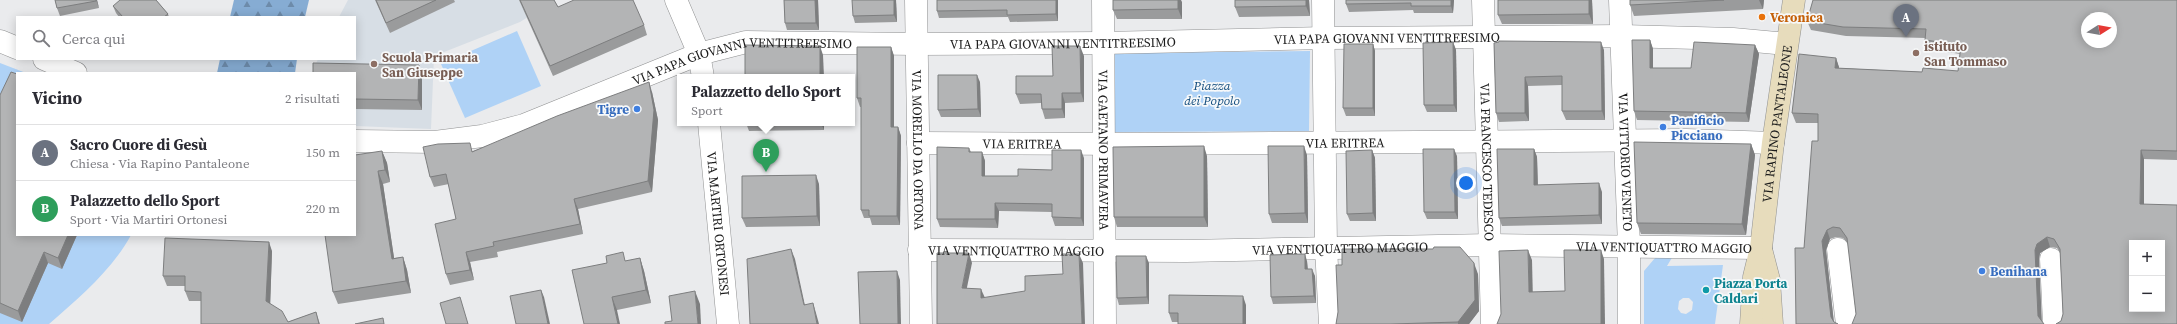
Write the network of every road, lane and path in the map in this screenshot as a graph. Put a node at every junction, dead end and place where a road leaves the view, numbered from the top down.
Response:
1 (676, 0) edge
2 (916, 0) edge
3 (1103, 0) edge
4 (1323, 0) edge
5 (1483, 0) edge
6 (1620, 0) edge
7 (1794, 0) edge
8 (1623, 36) junction
9 (1484, 37) junction
10 (1324, 38) junction
11 (0, 41) edge
12 (1103, 43) junction
13 (917, 44) junction
14 (1787, 44) junction
15 (16, 48) edge
16 (699, 54) junction
17 (46, 60) edge
18 (74, 72) edge
19 (702, 74) edge
20 (709, 126) edge
21 (356, 140) edge
22 (1626, 141) junction
23 (918, 142) junction
24 (1326, 142) junction
25 (1104, 143) junction
26 (1487, 143) junction
27 (1773, 143) junction
28 (1490, 245) junction
29 (1326, 247) junction
30 (1629, 247) junction
31 (1761, 248) junction
32 (1838, 249) dead end
33 (920, 250) junction
34 (1104, 250) junction
35 (2051, 259) dead end
36 (728, 324) edge
37 (920, 324) edge
38 (1105, 324) edge
39 (1330, 324) edge
40 (1492, 324) edge
41 (1629, 324) edge
42 (1751, 324) edge
43 (1772, 324) edge
44 (1847, 324) edge
45 (2054, 324) edge

1 - 16 street
2 - 13 street, VIA MORELLO DA ORTONA
3 - 12 street, VIA GAETANO PRIMAVERA
4 - 10 street
5 - 9 street, VIA FRANCESCO TEDESCO
6 - 8 street, VIA VITTORIO VENETO
7 - 14 street, VIA RAPINO PANTALEONE
8 - 9 street, VIA PAPA GIOVANNI VENTITREESIMO
8 - 14 street, VIA PAPA GIOVANNI VENTITREESIMO
8 - 22 street, VIA VITTORIO VENETO
9 - 10 street, VIA PAPA GIOVANNI VENTITREESIMO
9 - 26 street, VIA FRANCESCO TEDESCO
10 - 12 street, VIA PAPA GIOVANNI VENTITREESIMO
10 - 24 street
11 - 15 street
12 - 13 street, VIA PAPA GIOVANNI VENTITREESIMO
12 - 25 street, VIA GAETANO PRIMAVERA
13 - 16 street, VIA PAPA GIOVANNI VENTITREESIMO
13 - 23 street, VIA MORELLO DA ORTONA
14 - 27 street, VIA RAPINO PANTALEONE
16 - 19 street
16 - 21 street, VIA PAPA GIOVANNI VENTITREESIMO
17 - 18 street
20 - 36 street, VIA MARTIRI ORTONESI
22 - 26 street, VIA ERITREA
22 - 27 street, VIA ERITREA
22 - 30 street, VIA VITTORIO VENETO
23 - 25 street, VIA ERITREA
23 - 33 street, VIA MORELLO DA ORTONA
24 - 25 street, VIA ERITREA
24 - 26 street, VIA ERITREA
24 - 29 street
25 - 34 street, VIA GAETANO PRIMAVERA
26 - 28 street, VIA FRANCESCO TEDESCO
27 - 31 street, VIA RAPINO PANTALEONE
28 - 29 street, VIA VENTIQUATTRO MAGGIO
28 - 30 street, VIA VENTIQUATTRO MAGGIO
28 - 40 street, VIA FRANCESCO TEDESCO
29 - 34 street, VIA VENTIQUATTRO MAGGIO
29 - 39 street
30 - 31 street, VIA VENTIQUATTRO MAGGIO
30 - 41 street, VIA VITTORIO VENETO
31 - 42 street, VIA RAPINO PANTALEONE
31 - 43 street, VIA RAPINO PANTALEONE
32 - 44 street
33 - 34 street, VIA VENTIQUATTRO MAGGIO
33 - 37 street, VIA MORELLO DA ORTONA
34 - 38 street, VIA GAETANO PRIMAVERA
35 - 45 street

